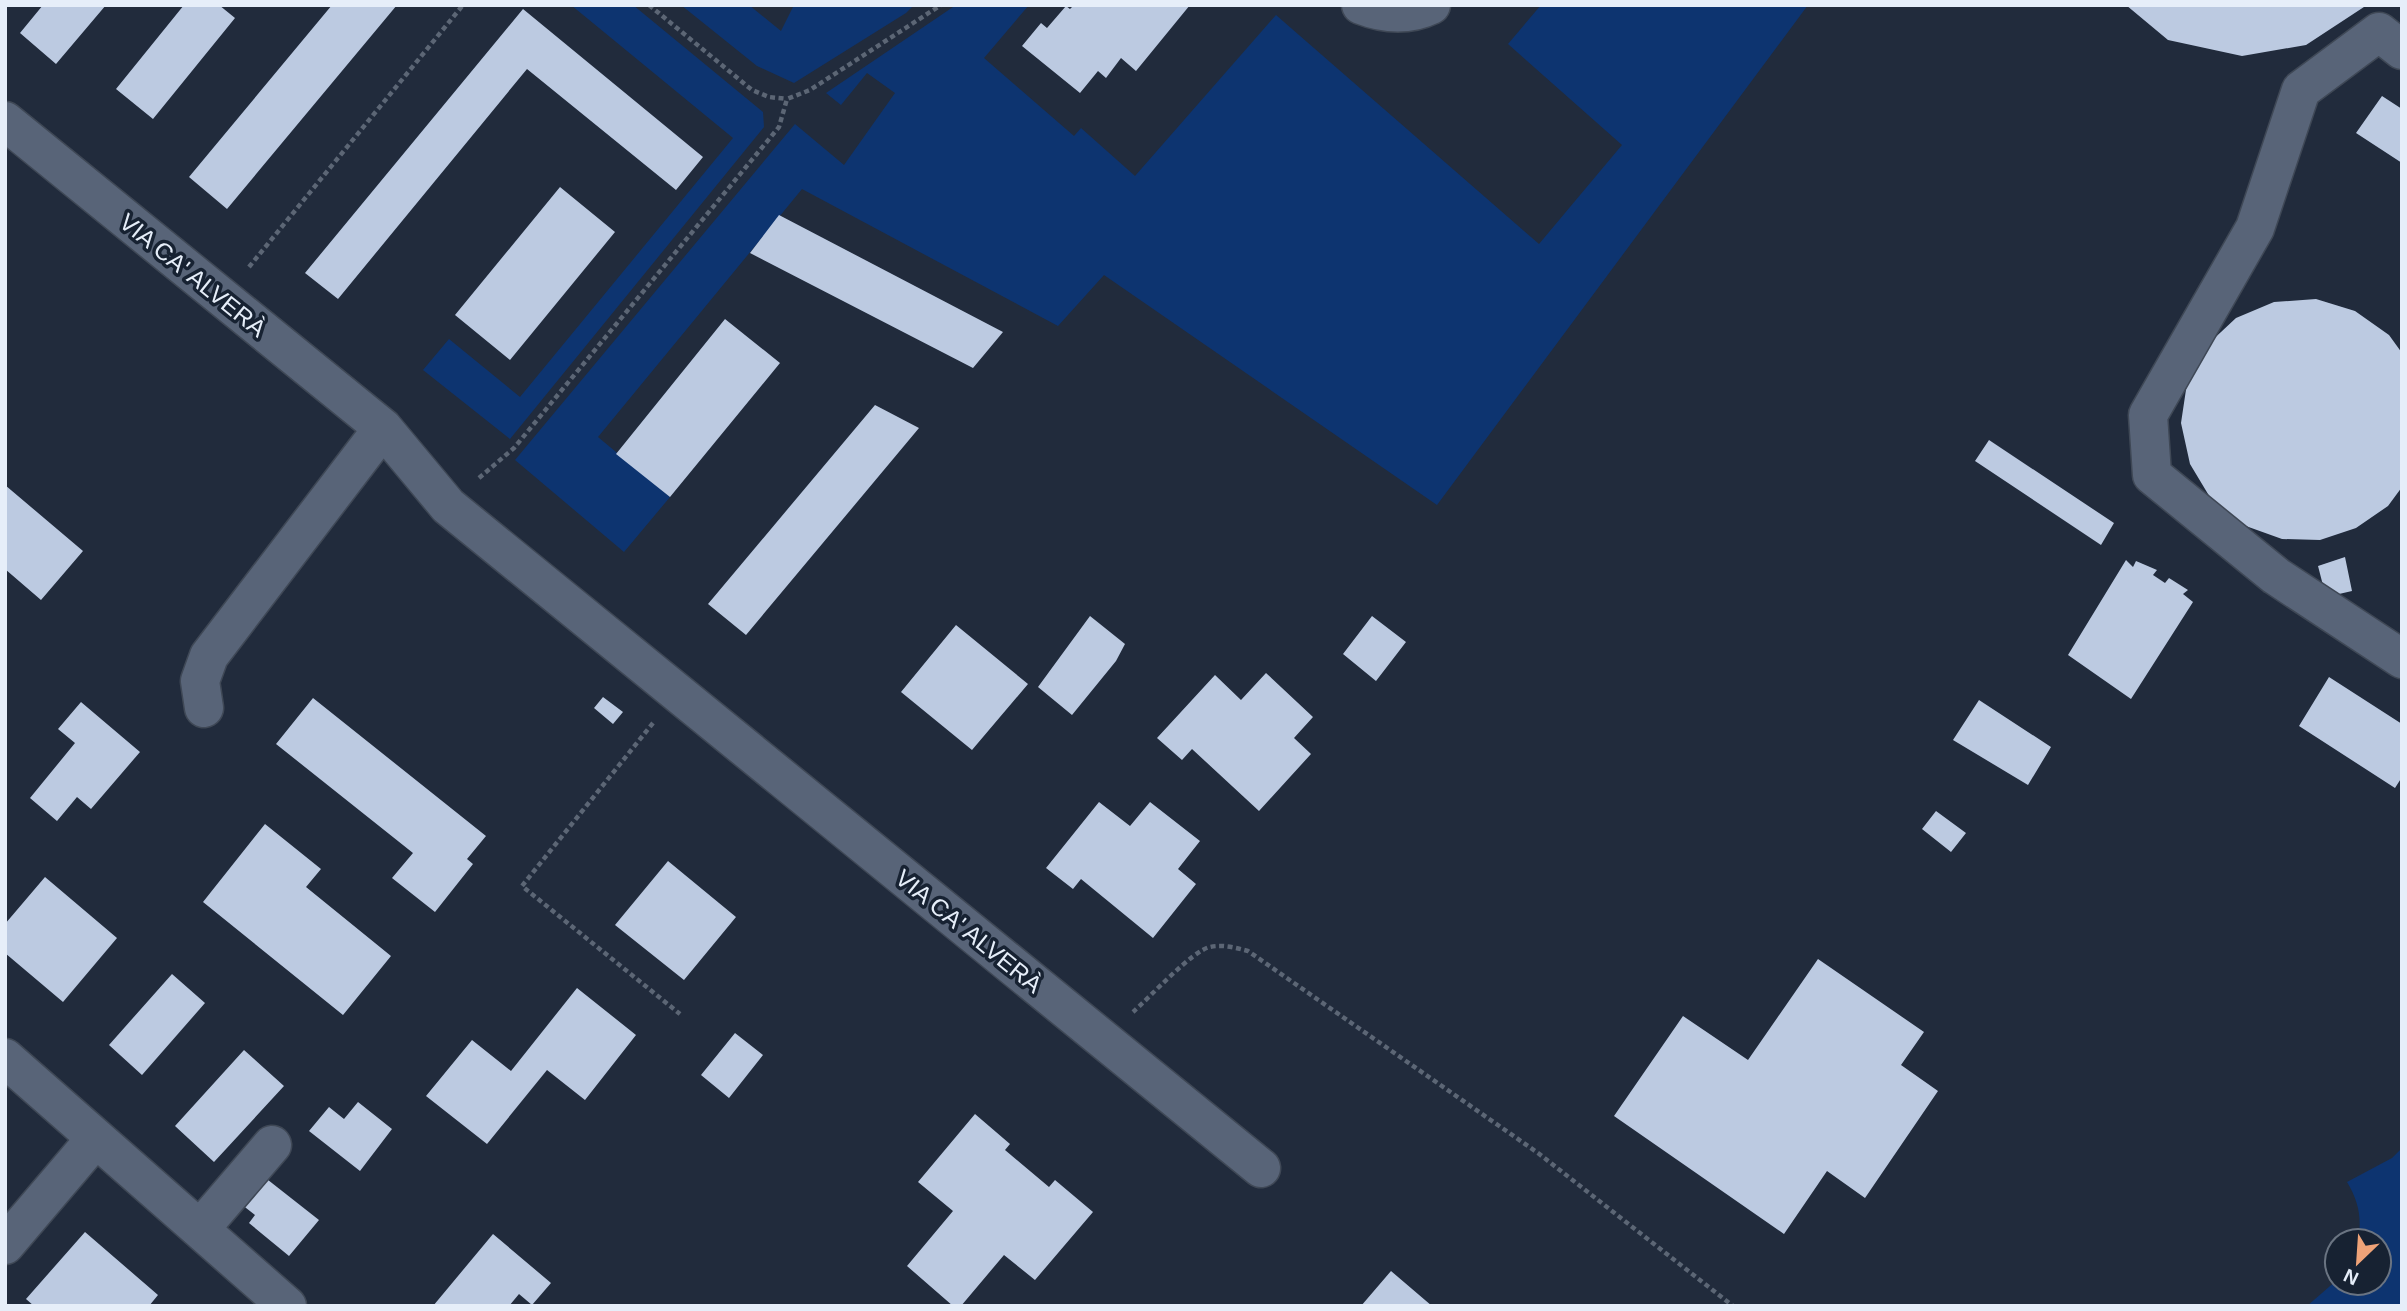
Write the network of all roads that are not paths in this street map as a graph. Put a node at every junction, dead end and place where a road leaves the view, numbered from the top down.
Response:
1 (1361, 5) edge
2 (1431, 5) edge
3 (2402, 50) edge
4 (5, 121) edge
5 (383, 428) junction
6 (2402, 659) edge
7 (204, 708) dead end
8 (5, 1058) edge
9 (96, 1138) junction
10 (272, 1144) dead end
11 (1261, 1168) dead end
12 (200, 1229) junction
13 (5, 1245) edge
14 (287, 1306) edge

1 - 2 street
3 - 6 street
4 - 5 street, VIA CA' ALVERÀ
5 - 7 street
5 - 11 street, VIA CA' ALVERÀ
8 - 9 street
9 - 12 street
9 - 13 street
10 - 12 street
12 - 14 street

